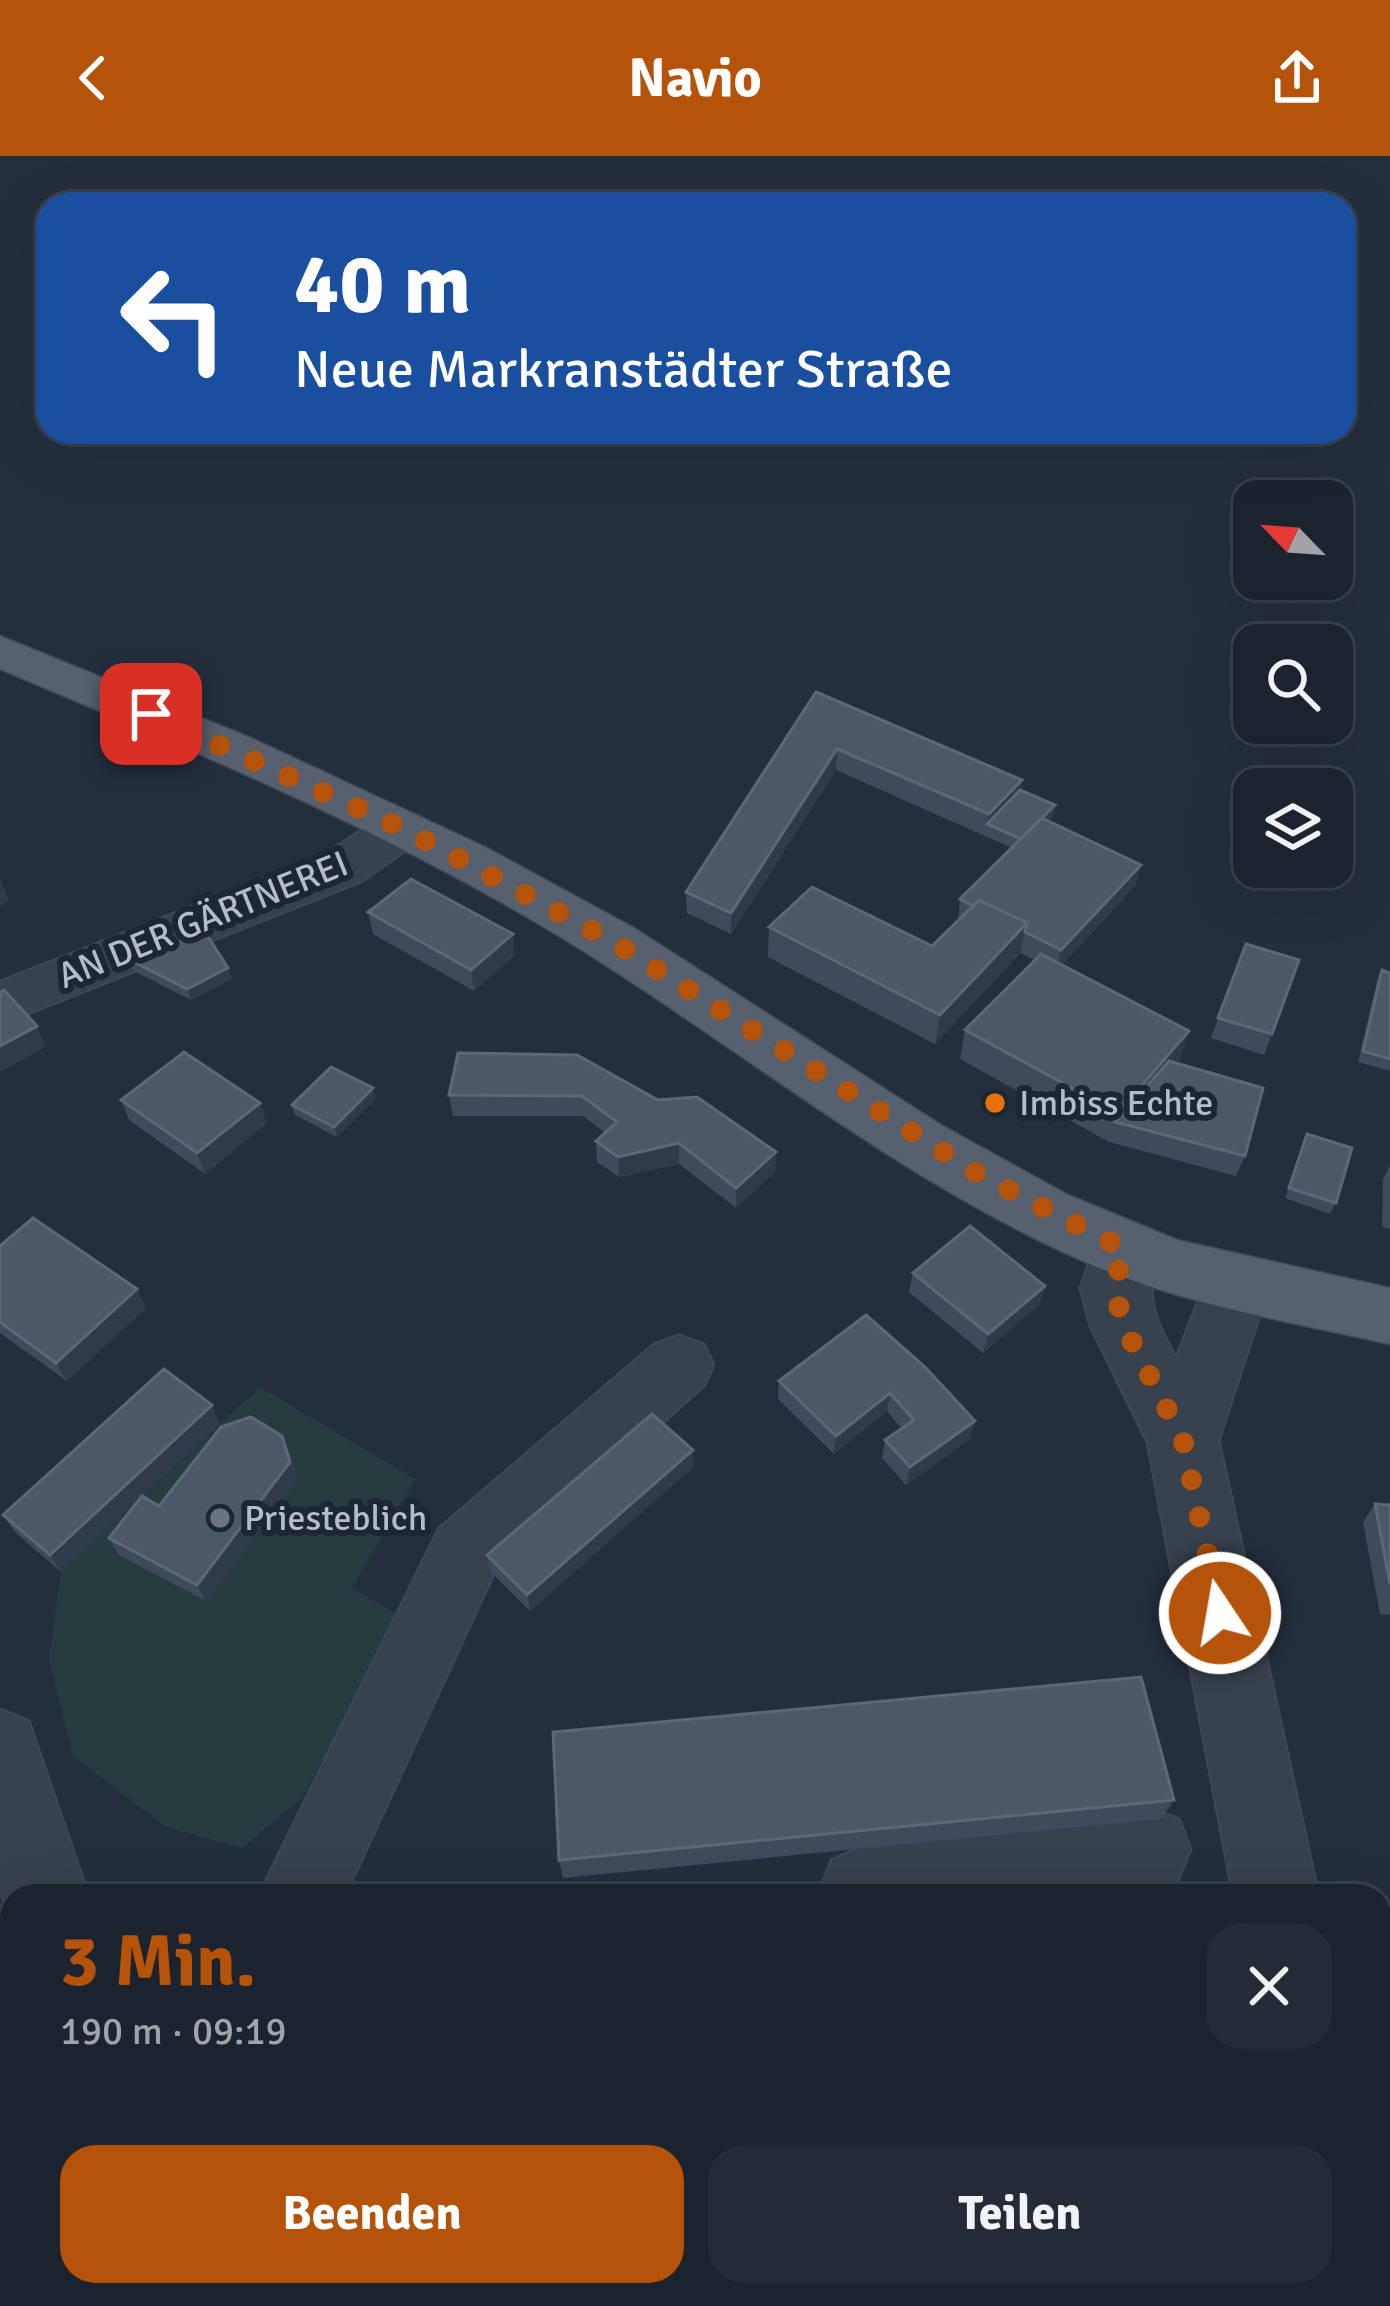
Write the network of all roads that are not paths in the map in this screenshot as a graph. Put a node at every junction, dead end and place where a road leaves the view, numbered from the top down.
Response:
1 (0, 651) edge
2 (402, 828) junction
3 (0, 1004) edge
4 (1124, 1249) junction
5 (1237, 1282) junction
6 (1390, 1316) edge
7 (680, 1365) dead end
8 (1183, 1440) junction
9 (0, 1749) edge
10 (1149, 1849) dead end
11 (39, 1884) edge
12 (308, 1884) edge
13 (903, 1884) edge
14 (1274, 1884) edge

1 - 2 main road
2 - 3 street, AN DER GÄRTNEREI
2 - 4 main road
4 - 5 main road
4 - 8 street
5 - 6 main road
5 - 8 street
7 - 12 street
8 - 14 street
9 - 11 street
10 - 13 street

